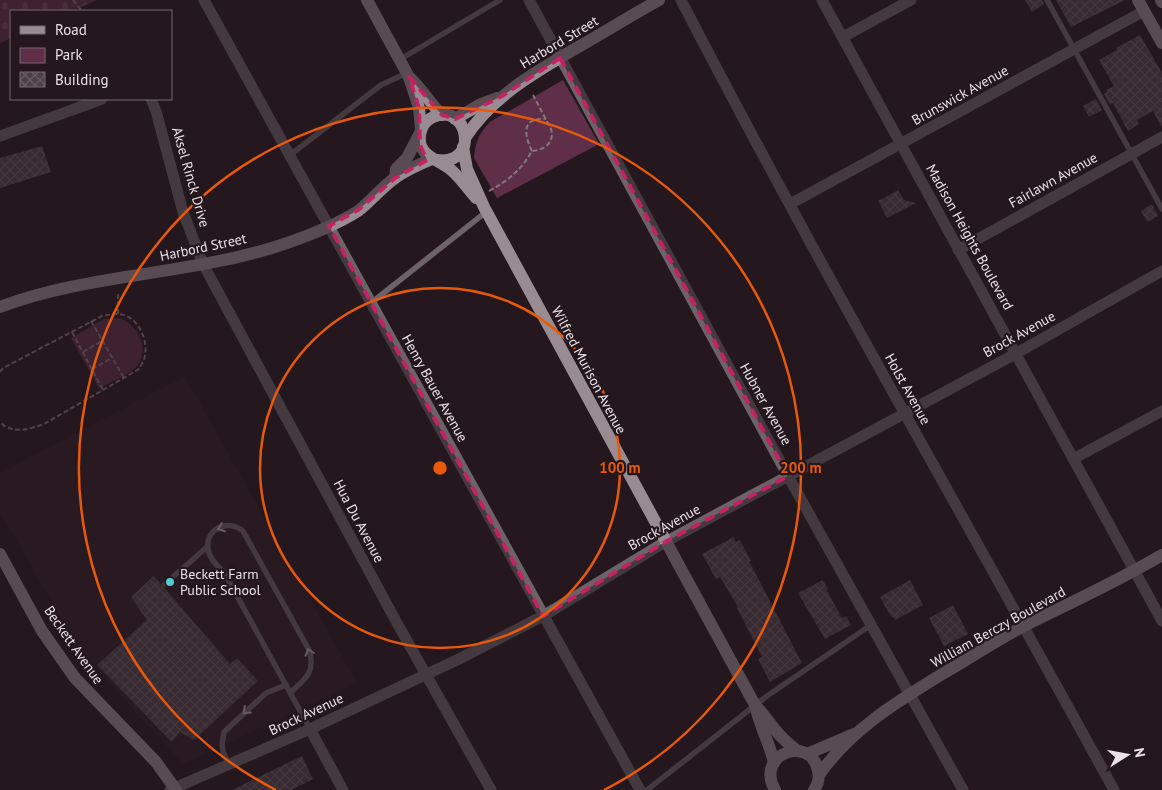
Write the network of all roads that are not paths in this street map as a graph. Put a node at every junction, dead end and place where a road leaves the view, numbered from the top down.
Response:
1 (204, 0) edge
2 (367, 0) edge
3 (500, 0) edge
4 (529, 0) edge
5 (659, 0) edge
6 (681, 0) edge
7 (822, 0) edge
8 (911, 0) edge
9 (1047, 0) edge
10 (1141, 5) edge
11 (843, 37) junction
12 (1162, 43) edge
13 (1074, 48) junction
14 (560, 58) junction
15 (400, 60) junction
16 (408, 75) junction
17 (502, 96) junction
18 (99, 100) edge
19 (151, 100) edge
20 (442, 115) junction
21 (455, 119) junction
22 (421, 130) junction
23 (0, 136) edge
24 (1162, 137) edge
25 (464, 143) junction
26 (902, 144) junction
27 (1130, 154) junction
28 (290, 156) junction
29 (434, 160) junction
30 (395, 178) junction
31 (790, 204) junction
32 (485, 210) junction
33 (1162, 210) edge
34 (329, 226) junction
35 (958, 250) junction
36 (203, 264) junction
37 (1162, 270) edge
38 (371, 303) junction
39 (0, 308) edge
40 (1017, 353) junction
41 (1162, 411) edge
42 (904, 413) junction
43 (1073, 459) junction
44 (788, 476) junction
45 (665, 542) junction
46 (207, 547) junction
47 (0, 554) edge
48 (1162, 556) edge
49 (1135, 572) junction
50 (165, 584) dead end
51 (543, 616) junction
52 (1162, 621) edge
53 (871, 625) junction
54 (1024, 626) junction
55 (426, 674) junction
56 (286, 685) junction
57 (291, 692) junction
58 (909, 694) junction
59 (755, 705) junction
60 (310, 729) junction
61 (854, 734) junction
62 (802, 752) junction
63 (774, 763) junction
64 (229, 765) junction
65 (770, 776) junction
66 (816, 786) edge
67 (174, 789) edge
68 (343, 790) edge
69 (491, 790) edge
70 (640, 790) edge
71 (647, 790) edge
72 (763, 790) edge
73 (775, 790) edge
74 (963, 790) edge
75 (1114, 790) edge

1 - 28 street, Henry Bauer Avenue
2 - 15 street
3 - 15 lane
4 - 14 street, Hubner Avenue
5 - 14 street, Harbord Street
6 - 31 street, Holst Avenue
7 - 11 street, Madison Heights Boulevard
8 - 11 street
9 - 13 lane
10 - 12 street
10 - 13 street, Brunswick Avenue
11 - 26 street, Madison Heights Boulevard
13 - 26 street, Brunswick Avenue
13 - 27 lane
14 - 17 street, Harbord Street
14 - 44 street, Hubner Avenue
15 - 16 street
16 - 20 street
16 - 22 street
16 - 28 lane
17 - 21 street, Harbord Street
17 - 25 street, Harbord Street
18 - 23 street
19 - 36 street, Aksel Rinck Drive
20 - 21 street
20 - 22 street
21 - 25 street
22 - 29 street
22 - 30 street, Harbord Street
24 - 27 street, Fairlawn Avenue
25 - 29 street
25 - 32 street, Wilfred Murison Avenue
26 - 31 street, Brunswick Avenue
26 - 35 street, Madison Heights Boulevard
27 - 33 lane
27 - 35 street, Fairlawn Avenue
28 - 34 street, Henry Bauer Avenue
29 - 30 street, Harbord Street
29 - 32 street, Wilfred Murison Avenue
30 - 34 street, Harbord Street
31 - 42 street, Holst Avenue
32 - 38 lane
32 - 45 street, Wilfred Murison Avenue
34 - 36 street, Harbord Street
34 - 38 street, Henry Bauer Avenue
35 - 40 street, Madison Heights Boulevard
36 - 39 street, Harbord Street
36 - 55 street, Hua Du Avenue
37 - 40 street, Brock Avenue
38 - 51 street, Henry Bauer Avenue
40 - 42 street, Brock Avenue
40 - 43 street, Madison Heights Boulevard
41 - 43 street
42 - 44 street, Brock Avenue
42 - 54 street, Holst Avenue
43 - 49 street, Madison Heights Boulevard
44 - 45 street, Brock Avenue
44 - 53 street, Hubner Avenue
45 - 51 street, Brock Avenue
45 - 59 street, Wilfred Murison Avenue
46 - 50 lane
46 - 56 lane
57 -> 46 lane
47 - 67 street, Beckett Avenue
48 - 49 street, William Berczy Boulevard
49 - 52 street, Madison Heights Boulevard
49 - 54 street, William Berczy Boulevard
51 - 55 street, Brock Avenue
51 - 70 street, Henry Bauer Avenue
53 - 58 street, Hubner Avenue
53 - 59 lane
54 - 58 street, William Berczy Boulevard
54 - 75 street, Holst Avenue
55 - 60 street, Brock Avenue
55 - 69 street, Hua Du Avenue
56 - 57 lane
56 -> 64 lane
57 - 60 lane
58 - 61 street, William Berczy Boulevard
58 - 74 street, Hubner Avenue
59 - 62 street, Wilfred Murison Avenue
59 - 63 street, Wilfred Murison Avenue
59 - 71 lane
60 - 64 street, Brock Avenue
60 - 68 street
61 - 62 street, William Berczy Boulevard
61 - 66 street, William Berczy Boulevard
62 - 63 street, William Berczy Boulevard
62 - 66 street
63 - 65 street
64 - 67 street, Brock Avenue
65 - 72 street
65 - 73 street

